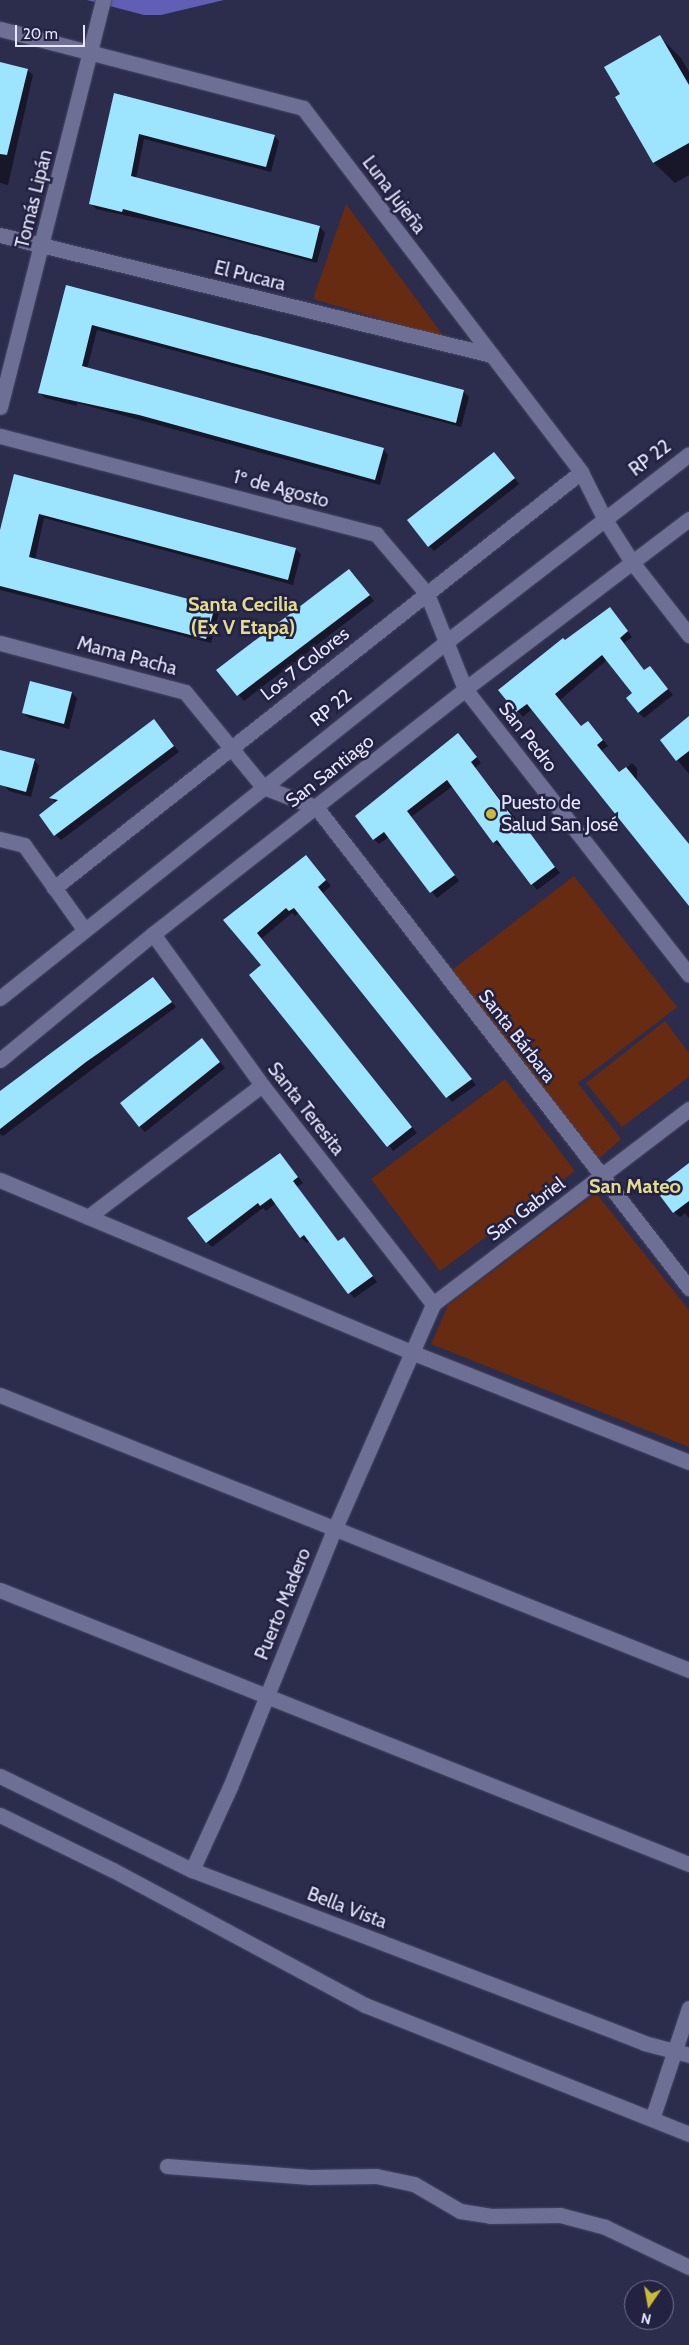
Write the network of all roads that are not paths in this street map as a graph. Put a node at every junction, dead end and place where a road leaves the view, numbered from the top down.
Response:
1 (103, 0) edge
2 (0, 29) edge
3 (90, 53) junction
4 (0, 235) edge
5 (43, 246) junction
6 (492, 355) junction
7 (0, 407) edge
8 (0, 436) edge
9 (689, 454) edge
10 (581, 472) junction
11 (604, 518) junction
12 (689, 519) edge
13 (632, 562) junction
14 (427, 594) junction
15 (689, 635) edge
16 (446, 642) junction
17 (0, 643) edge
18 (465, 689) junction
19 (230, 747) junction
20 (264, 787) junction
21 (316, 807) junction
22 (0, 839) edge
23 (54, 888) junction
24 (84, 929) junction
25 (153, 934) junction
26 (689, 975) edge
27 (0, 998) edge
28 (0, 1060) edge
29 (262, 1085) junction
30 (689, 1110) edge
31 (601, 1178) junction
32 (0, 1180) edge
33 (88, 1217) junction
34 (689, 1288) edge
35 (433, 1304) junction
36 (411, 1352) junction
37 (0, 1395) edge
38 (689, 1462) edge
39 (334, 1530) junction
40 (0, 1590) edge
41 (689, 1670) edge
42 (268, 1695) junction
43 (0, 1776) edge
44 (0, 1815) edge
45 (689, 1864) edge
46 (192, 1870) junction
47 (689, 2008) edge
48 (674, 2052) junction
49 (689, 2055) edge
50 (652, 2119) junction
51 (689, 2134) edge
52 (167, 2166) dead end
53 (689, 2267) edge

1 - 3 street, Tomás Lipán
2 - 3 street, Luna Jujeña
3 - 5 street, Tomás Lipán
3 - 6 street, Luna Jujeña
4 - 5 street, El Pucara
5 - 6 street, El Pucara
5 - 7 street, Tomás Lipán
6 - 10 street, Luna Jujeña
8 - 14 street, 1º de Agosto
9 - 11 street, RP 22
10 - 11 street, Luna Jujeña
10 - 14 street, Los 7 Colores
11 - 13 street, Luna Jujeña
11 - 16 street, RP 22
12 - 13 street, San Santiago
13 - 15 street, Luna Jujeña
13 - 18 street, San Santiago
14 - 16 street, 1º de Agosto
14 - 19 street, Los 7 Colores
16 - 18 street, 1º de Agosto
16 - 20 street, RP 22
17 - 19 street, Mama Pacha
18 - 21 street, San Santiago
18 - 26 street, San Pedro
19 - 20 street, Mama Pacha
19 - 23 street, Los 7 Colores
20 - 21 street, Mama Pacha
20 - 24 street, RP 22
21 - 25 street, San Santiago
21 - 31 street, Santa Bárbara
22 - 23 street
23 - 24 street
24 - 27 street, RP 22
25 - 28 street, San Santiago
25 - 29 street, Santa Teresita
29 - 33 street
29 - 35 street, Santa Teresita
30 - 31 street, San Gabriel
31 - 34 street, Santa Bárbara
31 - 35 street, San Gabriel
32 - 33 street
33 - 36 street
35 - 36 street, Puerto Madero
36 - 38 street
36 - 39 street, Puerto Madero
37 - 39 street
39 - 41 street
39 - 42 street, Puerto Madero
40 - 42 street
42 - 45 street
42 - 46 street, Puerto Madero
43 - 46 street, Bella Vista
44 - 50 street
46 - 48 street, Bella Vista
47 - 48 street
48 - 49 street, Bella Vista
48 - 50 street
50 - 51 street
52 - 53 street

